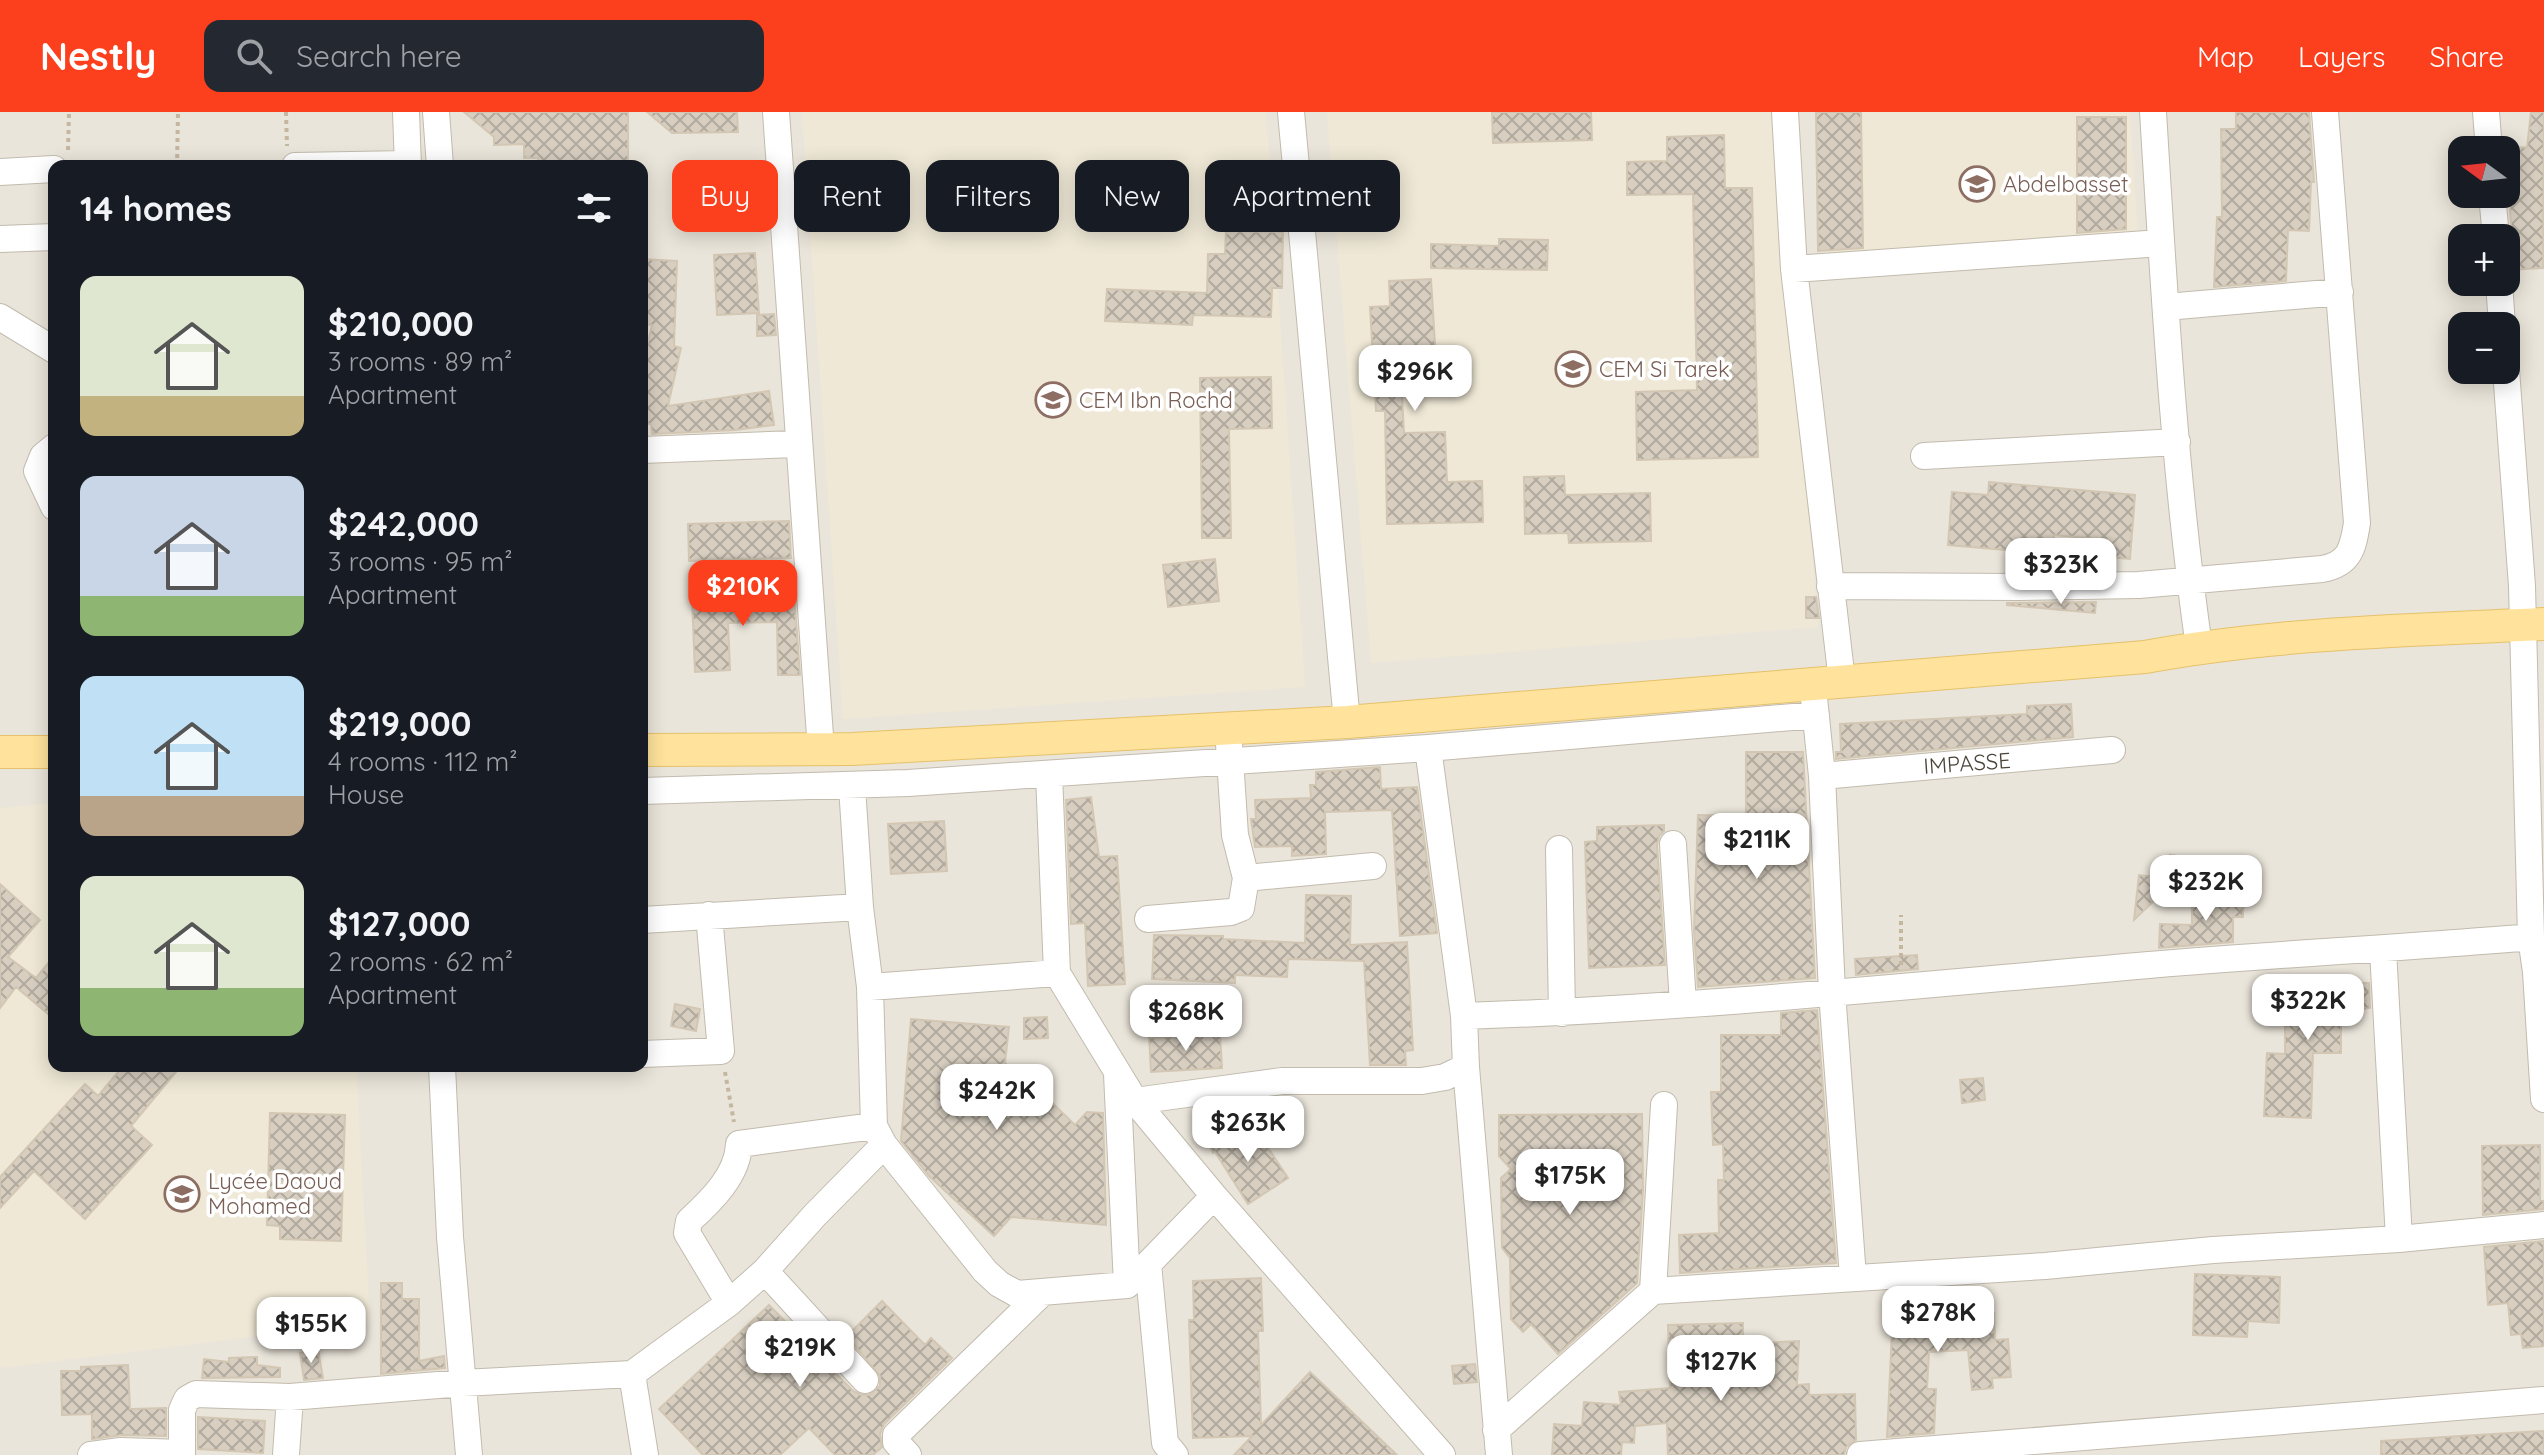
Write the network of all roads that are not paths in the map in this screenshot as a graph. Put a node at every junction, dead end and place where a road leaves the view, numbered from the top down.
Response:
1 (406, 112) edge
2 (436, 112) edge
3 (776, 112) edge
4 (1291, 112) edge
5 (1785, 112) edge
6 (2153, 112) edge
7 (2325, 112) edge
8 (2486, 112) edge
9 (2488, 136) edge
10 (408, 160) edge
11 (440, 160) edge
12 (48, 163) edge
13 (0, 172) edge
14 (48, 237) edge
15 (0, 239) edge
16 (2161, 243) junction
17 (1794, 269) junction
18 (2340, 292) junction
19 (2166, 307) junction
20 (0, 317) edge
21 (48, 341) edge
22 (2507, 384) edge
23 (2177, 442) junction
24 (797, 444) junction
25 (648, 450) edge
26 (48, 452) edge
27 (1924, 456) dead end
28 (48, 494) edge
29 (2189, 582) junction
30 (1830, 586) junction
31 (2532, 624) edge
32 (2199, 647) junction
33 (1824, 693) junction
34 (1347, 722) junction
35 (1229, 729) junction
36 (1428, 748) junction
37 (648, 750) edge
38 (821, 750) junction
39 (2112, 750) dead end
40 (0, 752) edge
41 (48, 752) edge
42 (1229, 761) junction
43 (1049, 774) junction
44 (1822, 776) junction
45 (852, 787) junction
46 (648, 791) edge
47 (1673, 844) dead end
48 (1559, 849) dead end
49 (1373, 866) dead end
50 (1246, 878) junction
51 (860, 907) junction
52 (709, 915) junction
53 (1148, 919) dead end
54 (648, 920) edge
55 (2531, 937) junction
56 (2383, 950) junction
57 (2540, 972) edge
58 (1057, 973) junction
59 (870, 987) junction
60 (1832, 992) junction
61 (1683, 1004) junction
62 (1562, 1013) junction
63 (1464, 1016) junction
64 (648, 1054) edge
65 (1466, 1067) junction
66 (442, 1072) edge
67 (1117, 1074) junction
68 (2544, 1099) edge
69 (1135, 1101) junction
70 (1664, 1105) dead end
71 (879, 1136) junction
72 (1214, 1196) junction
73 (2544, 1225) edge
74 (2399, 1239) junction
75 (1148, 1264) junction
76 (765, 1271) junction
77 (1853, 1277) junction
78 (1127, 1285) junction
79 (1653, 1291) junction
80 (1041, 1294) junction
81 (729, 1303) junction
82 (632, 1374) junction
83 (865, 1380) dead end
84 (463, 1383) junction
85 (290, 1397) junction
86 (2544, 1400) edge
87 (1498, 1442) edge
88 (902, 1445) edge
89 (1164, 1451) edge
90 (182, 1454) edge
91 (91, 1455) edge
92 (286, 1455) edge
93 (469, 1455) edge
94 (645, 1455) edge
95 (876, 1455) edge
96 (1442, 1455) edge
97 (1860, 1455) edge

1 - 10 street
2 - 11 street
3 - 24 street
4 - 34 street
5 - 17 street
6 - 16 street
7 - 18 street
8 - 9 street
12 - 13 street
14 - 15 street
16 - 17 street
16 - 19 street
17 - 30 street
18 - 19 street
18 - 29 street
19 - 23 street
20 - 21 street
22 - 31 street
23 - 27 street
23 - 29 street
24 - 25 street
24 - 38 street
26 - 28 street
29 - 30 street
29 - 32 street
30 - 33 street
31 - 32 main road
31 - 55 street
32 - 33 main road
33 - 34 main road
33 - 36 street
33 - 44 street
34 - 35 main road
35 - 38 main road
35 - 42 street
36 - 42 street
36 - 63 street
37 - 38 main road
39 - 44 street, IMPASSE
40 - 41 main road
42 - 43 street
42 - 50 street
43 - 45 street
43 - 58 street
44 - 60 street
45 - 46 street
45 - 51 street
47 - 61 street
48 - 62 street
49 - 50 street
50 - 53 street
51 - 52 street
51 - 59 street
52 - 54 street
52 - 64 street
55 - 56 street
55 - 57 street
56 - 60 street
56 - 74 street
57 - 68 street
58 - 59 street
58 - 67 street
59 - 71 street
60 - 61 street
60 - 77 street
61 - 62 street
62 - 63 street
63 - 65 street
65 - 69 street
65 - 87 street
66 - 84 street
67 - 69 street
67 - 78 street
69 - 72 street
70 - 79 street
71 - 76 street
71 - 80 street
71 - 81 street
72 - 75 street
72 - 96 street
73 - 74 street
74 - 77 street
75 - 78 street
75 - 89 street
76 - 81 street
76 - 83 street
77 - 79 street
78 - 80 street
79 - 87 street
80 - 88 street
81 - 82 street
82 - 84 street
82 - 94 street
84 - 85 street
84 - 93 street
85 - 90 street
85 - 92 street
86 - 97 street
88 - 95 street
90 - 91 street

